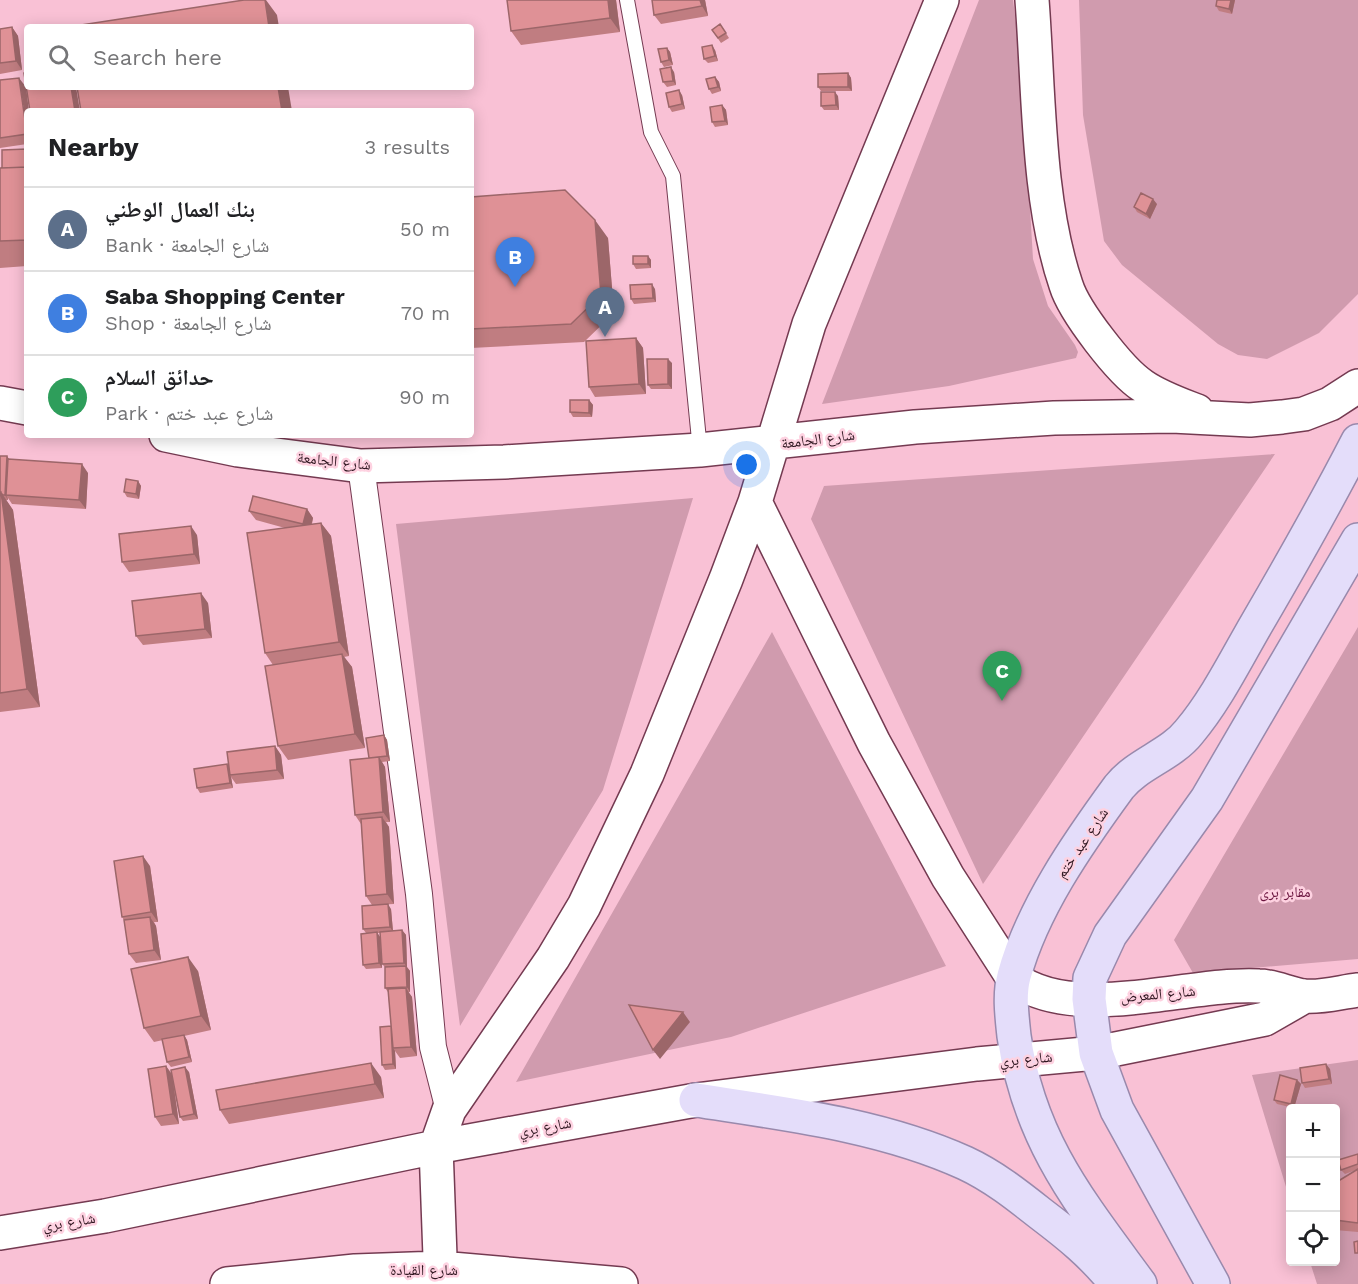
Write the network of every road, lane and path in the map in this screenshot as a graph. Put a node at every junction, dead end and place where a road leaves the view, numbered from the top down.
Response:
1 (627, 0) edge
2 (942, 0) edge
3 (1032, 0) edge
4 (1358, 386) edge
5 (0, 403) edge
6 (24, 407) edge
7 (1218, 419) junction
8 (180, 438) edge
9 (1358, 441) edge
10 (772, 444) junction
11 (700, 450) junction
12 (361, 466) junction
13 (755, 502) junction
14 (1358, 540) edge
15 (1013, 978) junction
16 (1358, 990) edge
17 (1305, 996) junction
18 (1089, 999) junction
19 (1096, 1053) junction
20 (1018, 1059) junction
21 (696, 1100) junction
22 (449, 1110) junction
23 (436, 1147) junction
24 (0, 1233) edge
25 (440, 1276) edge
26 (227, 1284) edge
27 (621, 1284) edge
28 (1117, 1284) edge
29 (1140, 1284) edge
30 (1213, 1284) edge

1 - 11 lane
2 - 10 main road
3 - 7 main road
4 - 7 main road, شارع الجامعة
5 - 6 main road
7 - 10 main road, شارع الجامعة
8 - 12 main road, شارع الجامعة
9 - 15 main road, شارع عبد ختم
10 - 11 main road, شارع الجامعة
10 - 13 main road
11 - 12 main road, شارع الجامعة
12 - 22 street
13 - 15 main road
13 - 22 main road
14 - 18 main road
15 - 18 main road, شارع المعرض
15 - 20 main road, شارع عبد ختم
16 - 17 main road, شارع المعرض
17 - 18 main road, شارع المعرض
17 - 19 main road, شارع المعرض
18 - 19 main road
19 - 20 main road, شارع بري
19 - 30 main road
20 - 21 main road, شارع بري
20 - 29 main road, شارع عبد ختم
21 - 23 main road, شارع بري
21 - 28 main road
22 - 23 main road
23 - 24 main road, شارع بري
23 - 25 main road
25 - 26 main road, شارع القيادة
25 - 27 main road, شارع القيادة

